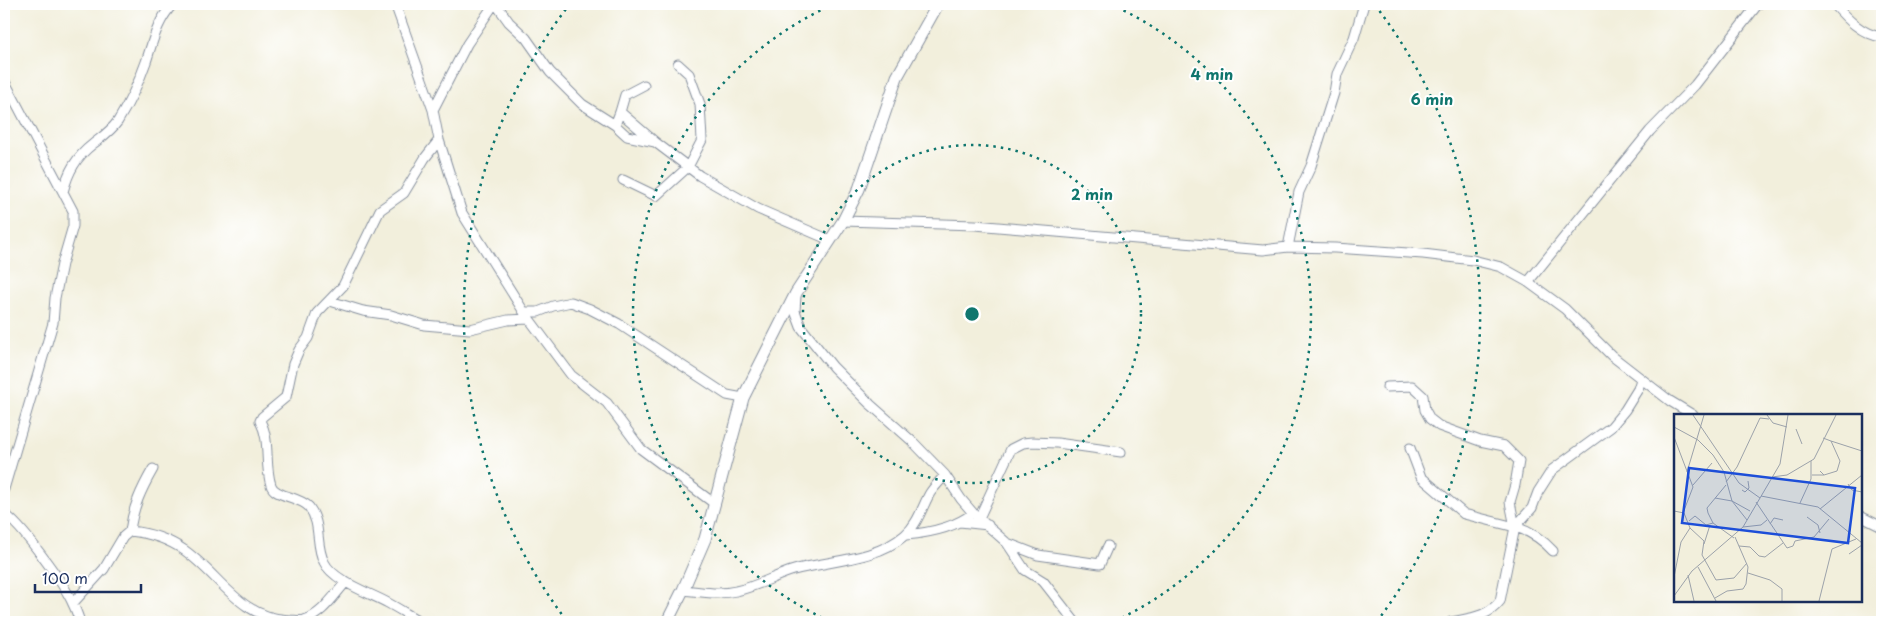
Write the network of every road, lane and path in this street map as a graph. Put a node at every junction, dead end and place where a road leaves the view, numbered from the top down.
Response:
1 (173, 4) edge
2 (395, 4) edge
3 (495, 4) edge
4 (938, 4) edge
5 (1364, 4) edge
6 (1758, 4) edge
7 (1834, 4) edge
8 (1882, 37) edge
9 (678, 64) dead end
10 (4, 80) edge
11 (644, 85) dead end
12 (432, 110) junction
13 (620, 112) junction
14 (615, 125) junction
15 (439, 140) junction
16 (655, 142) junction
17 (688, 167) junction
18 (623, 180) dead end
19 (63, 192) junction
20 (843, 220) junction
21 (830, 240) junction
22 (1288, 247) junction
23 (1528, 282) junction
24 (796, 293) junction
25 (330, 301) junction
26 (526, 315) junction
27 (783, 317) junction
28 (799, 323) junction
29 (1641, 379) junction
30 (1387, 387) dead end
31 (744, 398) junction
32 (1690, 414) edge
33 (1410, 448) dead end
34 (1121, 452) dead end
35 (153, 469) dead end
36 (945, 475) junction
37 (4, 489) edge
38 (715, 504) junction
39 (4, 514) edge
40 (976, 516) junction
41 (1861, 516) edge
42 (960, 522) junction
43 (988, 525) junction
44 (1514, 527) junction
45 (1882, 527) edge
46 (130, 531) junction
47 (906, 535) junction
48 (1007, 543) junction
49 (1108, 546) dead end
50 (1553, 551) dead end
51 (346, 582) junction
52 (683, 590) junction
53 (73, 603) junction
54 (317, 618) edge
55 (80, 622) edge
56 (421, 622) edge
57 (667, 622) edge
58 (1075, 622) edge
59 (1451, 622) edge

1 - 19 street
2 - 12 street
3 - 12 street
3 - 14 street
4 - 20 street
5 - 22 street
6 - 23 street
7 - 8 street
9 - 17 street
10 - 19 street
11 - 13 street
12 - 15 street
13 - 14 street
13 - 16 street
14 - 16 street
15 - 25 street
15 - 26 street
16 - 17 street
17 - 18 street
17 - 21 street
19 - 37 street
20 - 21 street
20 - 22 street
21 - 24 street
22 - 23 street
23 - 29 street
24 - 27 street
24 - 28 street
25 - 26 street
25 - 51 street
26 - 31 street
26 - 38 street
27 - 28 street
27 - 31 street
28 - 36 street
29 - 32 street
29 - 44 street
30 - 44 street
31 - 38 street
33 - 44 street
34 - 40 street
35 - 46 street
36 - 40 street
36 - 47 street
38 - 52 street
39 - 53 street
40 - 42 street
40 - 43 street
41 - 45 street
42 - 43 street
42 - 47 street
43 - 48 street
44 - 50 street
44 - 59 street
46 - 53 street
46 - 54 street
47 - 52 street
48 - 49 street
48 - 58 street
51 - 54 street
51 - 56 street
52 - 57 street
53 - 55 street

